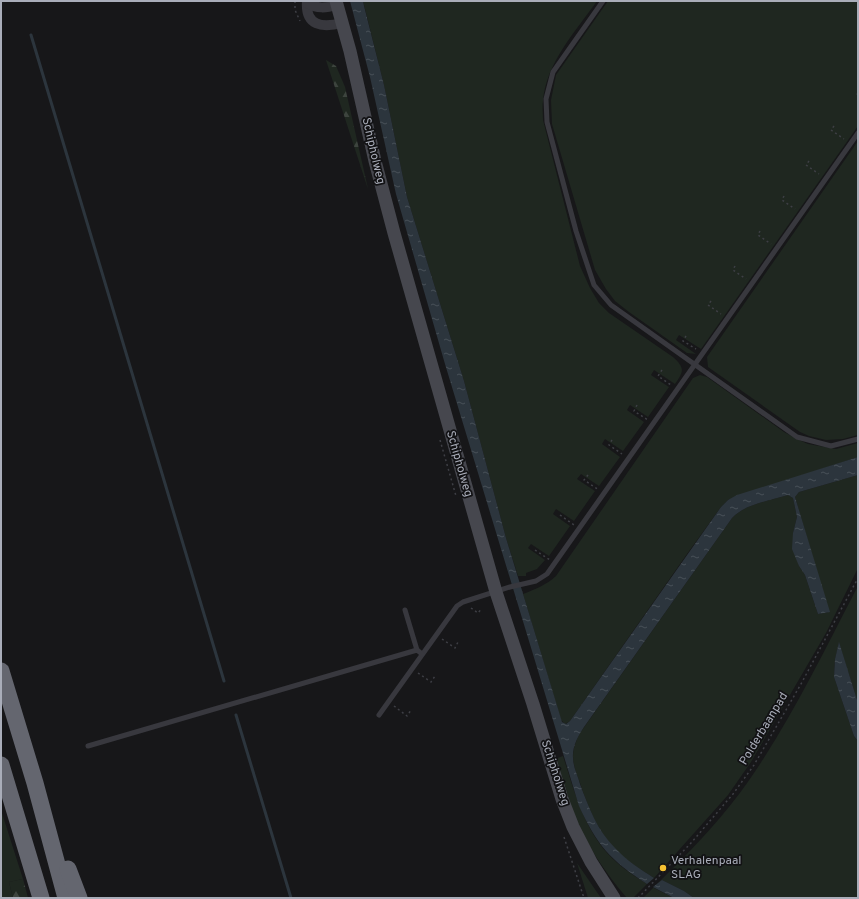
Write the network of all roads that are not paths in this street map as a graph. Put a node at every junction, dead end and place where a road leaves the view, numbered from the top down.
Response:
1 (603, 1) edge
2 (307, 2) edge
3 (337, 3) edge
4 (342, 23) junction
5 (858, 133) edge
6 (694, 365) junction
7 (858, 439) edge
8 (496, 592) junction
9 (405, 610) dead end
10 (420, 652) junction
11 (1, 671) edge
12 (379, 715) dead end
13 (88, 746) dead end
14 (1, 765) edge
15 (35, 783) junction
16 (615, 896) edge
17 (41, 898) edge
18 (66, 898) edge
19 (79, 898) edge

1 - 6 lane
2 - 3 street, Schipholweg
2 - 4 street, Schipholweg
3 - 4 main road, Schipholweg
4 - 8 main road, Schipholweg
5 - 6 lane
6 - 7 lane
6 - 8 lane
8 - 10 lane
8 - 16 main road, Schipholweg
9 - 10 lane
10 - 12 lane
10 - 13 lane
11 - 15 highway
14 - 17 highway
15 - 18 highway
15 - 19 highway

